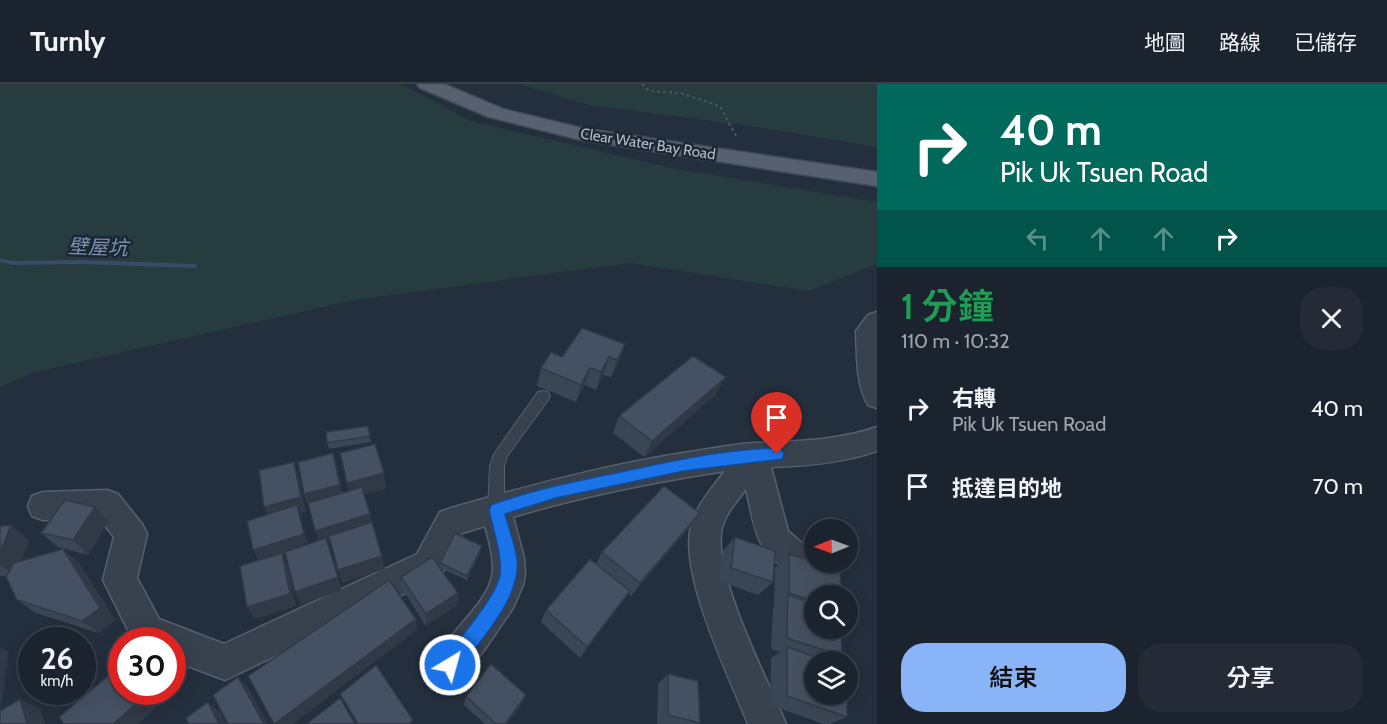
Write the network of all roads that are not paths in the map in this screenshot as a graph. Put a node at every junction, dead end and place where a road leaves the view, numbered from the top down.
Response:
1 (427, 84) edge
2 (473, 84) edge
3 (877, 166) edge
4 (877, 179) edge
5 (877, 321) edge
6 (543, 396) dead end
7 (877, 398) edge
8 (877, 439) edge
9 (753, 455) junction
10 (43, 506) dead end
11 (496, 510) junction
12 (804, 559) edge
13 (144, 627) edge
14 (186, 647) edge
15 (450, 665) dead end
16 (767, 724) edge

1 - 4 main road, Clear Water Bay Road
2 - 3 main road, Clear Water Bay Road
5 - 7 street
6 - 11 lane
8 - 9 street
9 - 11 street
9 - 12 street
9 - 16 street
10 - 13 street
11 - 14 street
11 - 15 street

